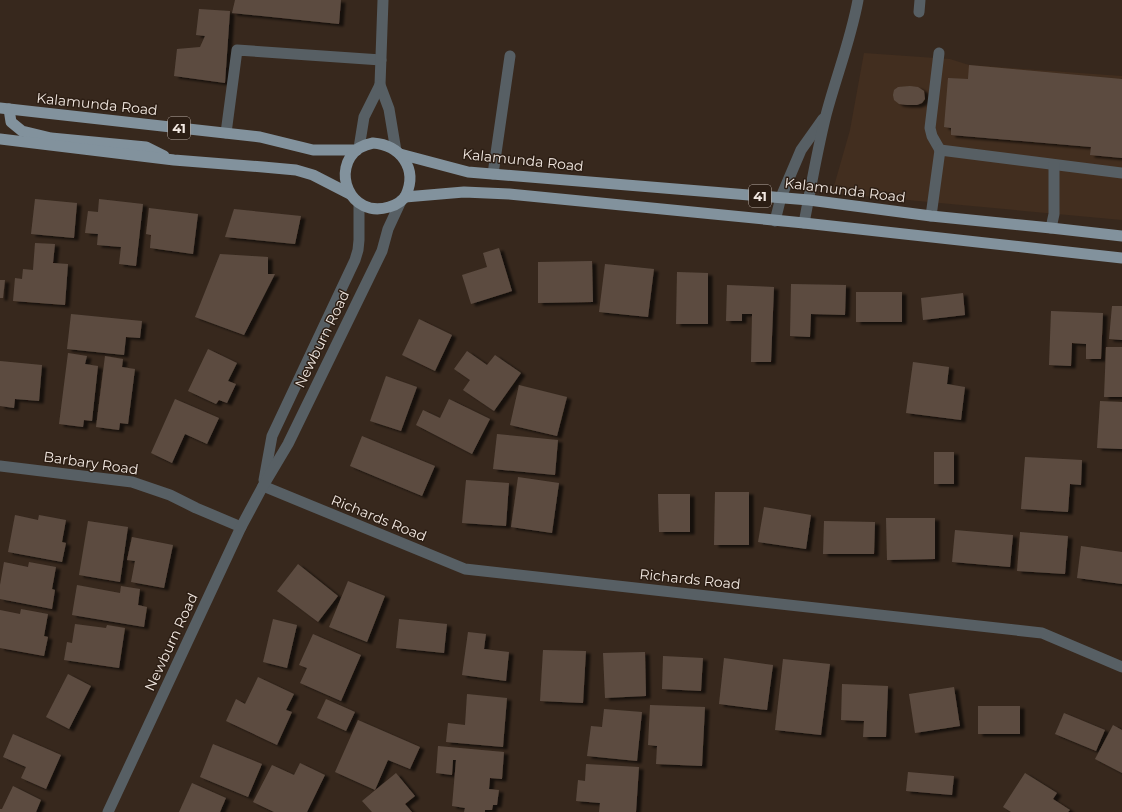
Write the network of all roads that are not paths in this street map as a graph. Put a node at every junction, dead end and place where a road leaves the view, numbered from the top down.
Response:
1 (383, 0) edge
2 (858, 0) edge
3 (920, 0) edge
4 (919, 12) dead end
5 (939, 53) dead end
6 (510, 56) dead end
7 (381, 60) junction
8 (380, 85) junction
9 (4, 109) edge
10 (826, 116) junction
11 (226, 133) junction
12 (0, 139) edge
13 (356, 150) junction
14 (940, 150) junction
15 (398, 152) junction
16 (174, 160) junction
17 (1054, 165) junction
18 (1122, 173) edge
19 (493, 174) junction
20 (350, 194) junction
21 (781, 198) junction
22 (403, 199) junction
23 (809, 200) junction
24 (359, 204) junction
25 (931, 216) junction
26 (775, 221) junction
27 (804, 223) junction
28 (1051, 228) junction
29 (1122, 236) edge
30 (1122, 258) edge
31 (0, 466) edge
32 (263, 486) junction
33 (241, 527) junction
34 (1122, 667) edge
35 (108, 812) edge

1 - 7 street
2 - 10 street
3 - 4 street
5 - 14 street
6 - 19 street
7 - 8 street
7 - 11 street
8 - 13 street
8 - 15 street
9 - 11 main road, Kalamunda Road / 41
9 - 16 main road
10 - 21 street
10 - 23 street
11 - 13 main road, Kalamunda Road / 41
12 - 16 main road, 41
13 - 15 main road, Kalamunda Road / 41
13 - 20 main road
14 - 17 street
14 - 25 street
15 - 19 main road, Kalamunda Road / 41
15 - 22 main road
16 - 20 main road, 41
17 - 18 street
17 - 28 street
19 - 21 main road, Kalamunda Road / 41
20 - 24 main road, 41
21 - 23 main road, Kalamunda Road / 41
21 - 26 street
22 - 24 main road, 41
22 - 26 main road, 41
22 - 32 street, Newburn Road
23 - 25 main road, Kalamunda Road / 41
23 - 27 street
24 - 32 street, Newburn Road
25 - 28 main road, Kalamunda Road / 41
26 - 27 main road, 41
27 - 30 main road, 41
28 - 29 main road, Kalamunda Road / 41
31 - 33 street, Barbary Road
32 - 33 street, Newburn Road
32 - 34 street, Richards Road
33 - 35 street, Newburn Road

